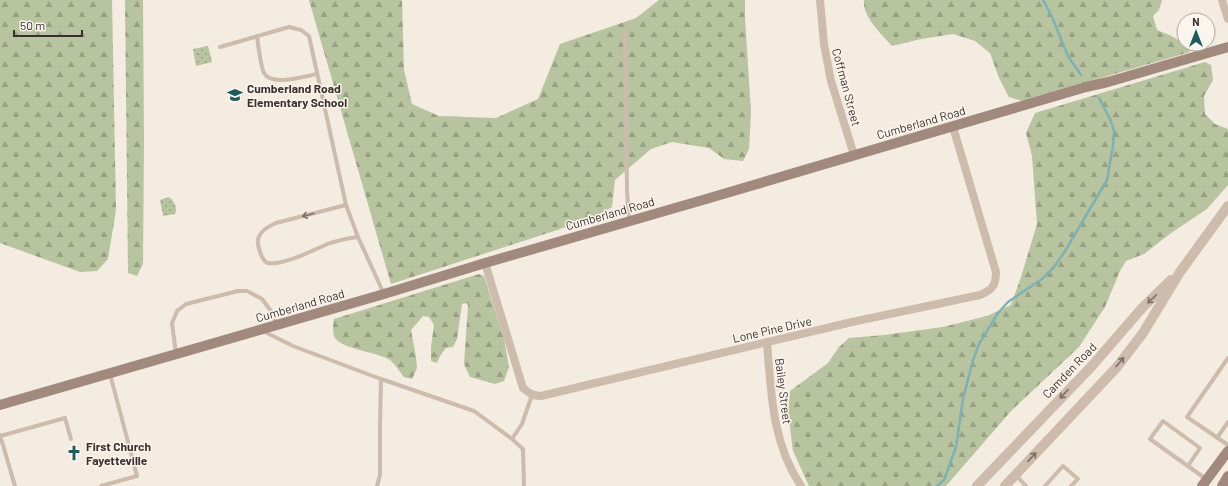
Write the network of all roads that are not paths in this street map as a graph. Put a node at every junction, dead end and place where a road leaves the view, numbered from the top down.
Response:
1 (820, 0) edge
2 (1222, 0) edge
3 (1228, 19) edge
4 (625, 30) dead end
5 (257, 36) junction
6 (220, 47) dead end
7 (1228, 48) edge
8 (317, 74) junction
9 (953, 127) junction
10 (854, 155) junction
11 (346, 205) junction
12 (1228, 206) edge
13 (630, 222) junction
14 (358, 237) junction
15 (485, 263) junction
16 (1180, 272) junction
17 (384, 294) junction
18 (277, 325) junction
19 (261, 330) junction
20 (767, 342) junction
21 (176, 354) junction
22 (1228, 358) edge
23 (110, 373) junction
24 (381, 379) junction
25 (532, 395) junction
26 (0, 405) edge
27 (1228, 422) edge
28 (0, 435) edge
29 (1217, 438) junction
30 (71, 439) dead end
31 (512, 439) junction
32 (1228, 445) edge
33 (1228, 451) edge
34 (1188, 466) junction
35 (1016, 475) junction
36 (1228, 476) edge
37 (1205, 483) edge
38 (15, 486) edge
39 (101, 486) edge
40 (377, 486) edge
41 (524, 486) edge
42 (801, 486) edge
43 (977, 486) edge
44 (1005, 486) edge
45 (1026, 486) edge
46 (1045, 486) edge
47 (1071, 486) edge
48 (1222, 486) edge

1 - 10 street, Coffman Street
2 - 3 street
4 - 13 lane
5 - 6 lane
5 - 8 lane
5 - 8 lane
7 - 9 main road, Cumberland Road
8 - 11 lane
9 - 10 main road, Cumberland Road
9 - 20 street, Lone Pine Drive
10 - 13 main road, Cumberland Road
11 - 14 lane
11 -> 14 lane
12 - 16 street, Camden Road
13 - 15 main road, Cumberland Road
14 - 17 lane
15 - 17 main road, Cumberland Road
15 - 25 street
35 -> 16 street, Camden Road
16 -> 43 street, Camden Road
17 - 18 main road, Cumberland Road
18 - 19 main road, Cumberland Road
18 - 21 lane
19 - 21 main road, Cumberland Road
19 - 24 lane
20 - 25 street, Lone Pine Drive
20 - 42 street, Bailey Street
21 - 23 main road, Cumberland Road
22 - 29 lane
23 - 26 main road, Cumberland Road
23 - 39 lane
24 - 31 lane
24 - 40 lane
25 - 31 lane
27 - 29 lane
28 - 30 lane
28 - 38 lane
29 - 32 lane
31 - 41 lane
33 - 37 main road
34 - 34 lane
34 - 37 lane
35 - 44 street, Camden Road
35 - 45 lane
36 - 48 main road
46 - 47 lane

